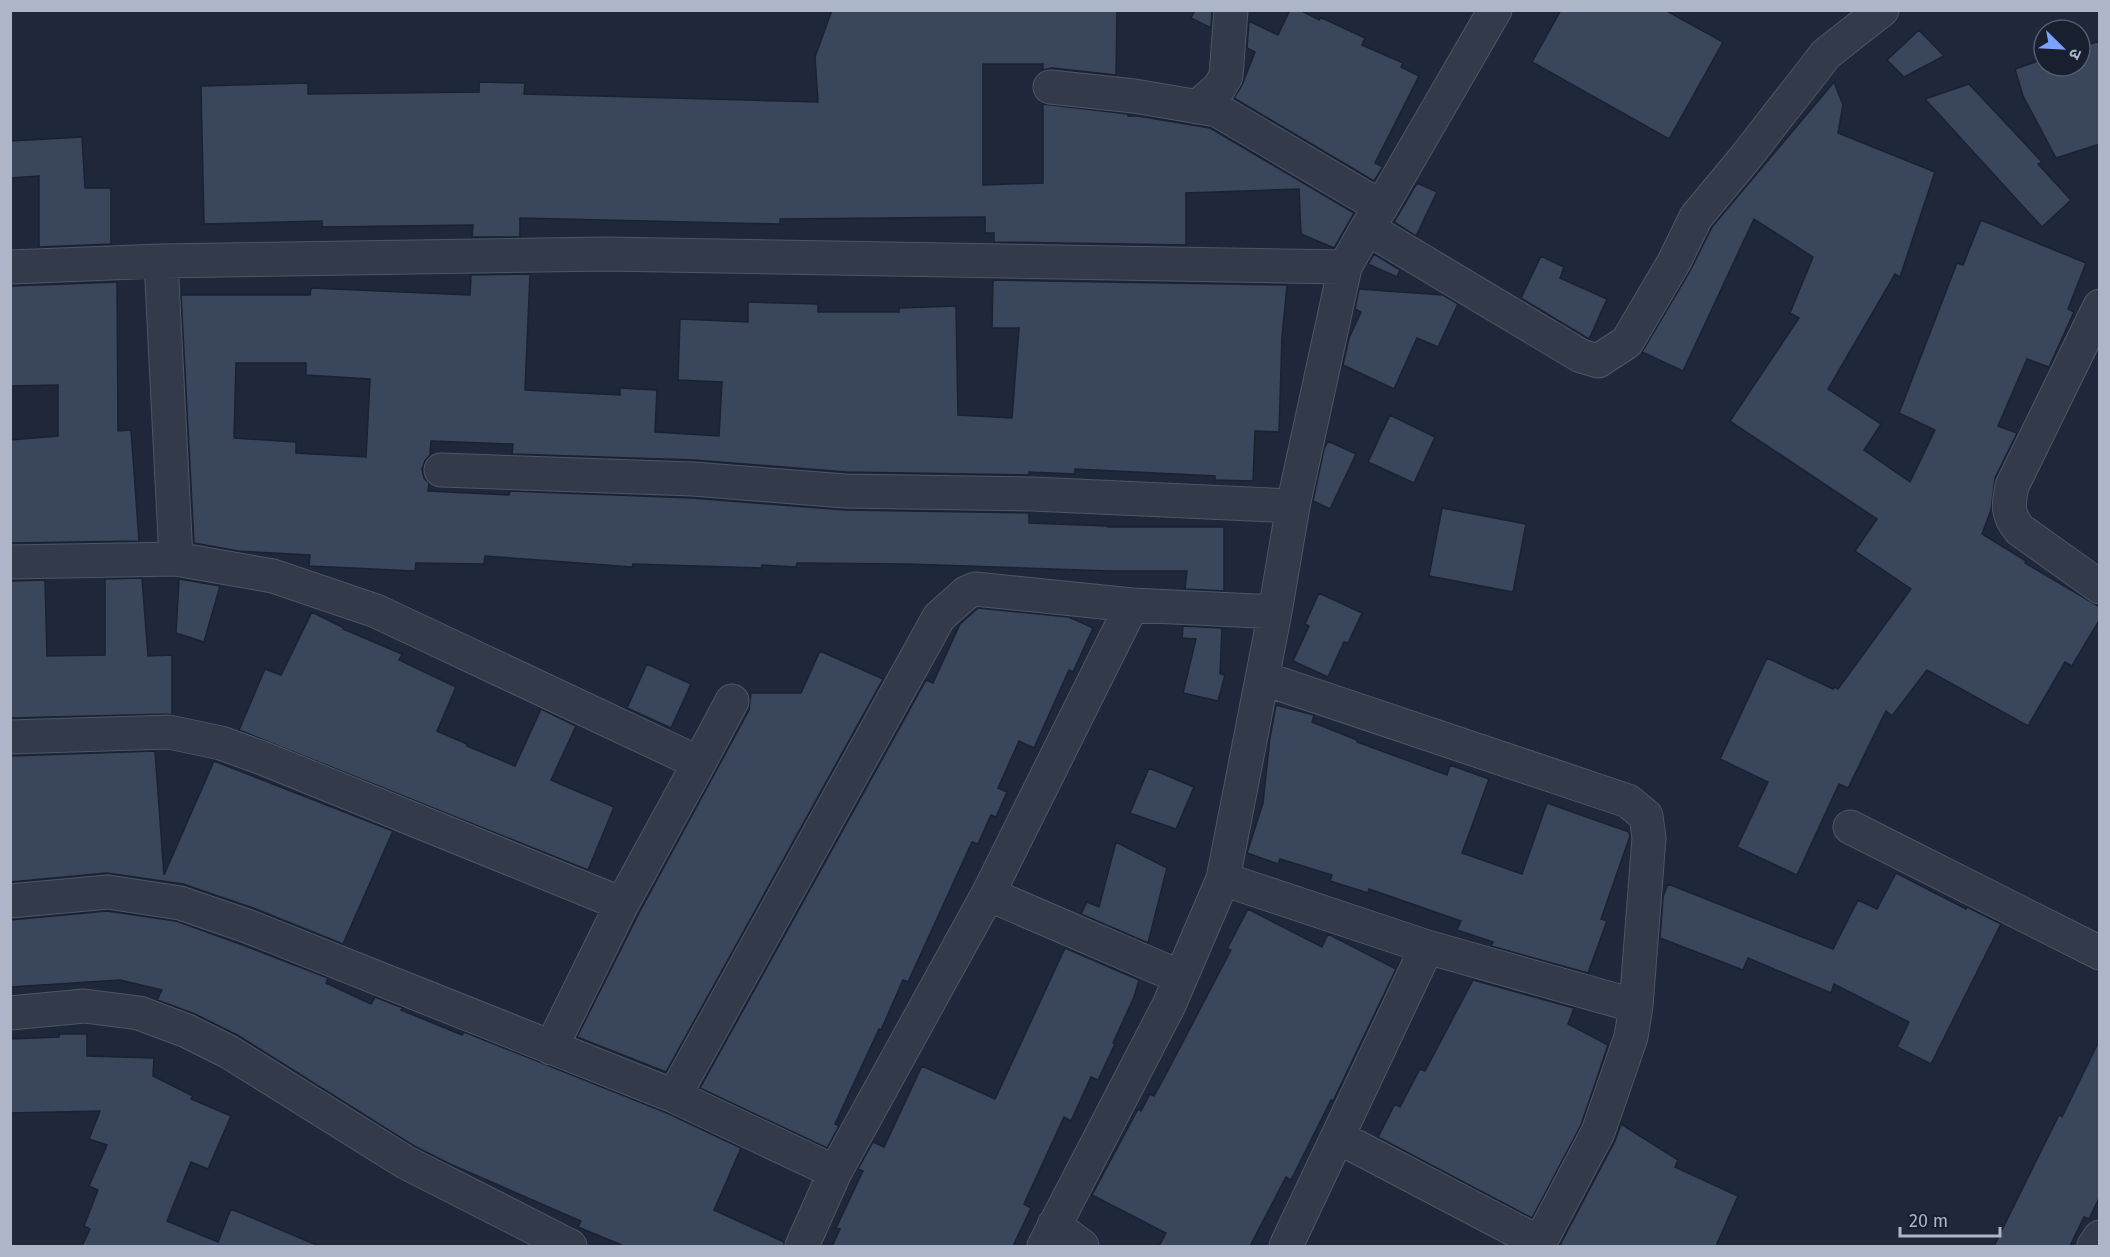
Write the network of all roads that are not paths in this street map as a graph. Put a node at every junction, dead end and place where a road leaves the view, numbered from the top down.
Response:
1 (1231, 10) edge
2 (1495, 10) edge
3 (1882, 10) edge
4 (1050, 87) dead end
5 (1197, 107) junction
6 (1374, 217) junction
7 (161, 261) junction
8 (10, 267) edge
9 (1346, 267) junction
10 (2100, 306) edge
11 (441, 470) dead end
12 (1293, 506) junction
13 (176, 559) junction
14 (10, 562) edge
15 (2100, 587) edge
16 (1132, 605) junction
17 (1275, 612) junction
18 (1262, 678) junction
19 (732, 701) dead end
20 (10, 737) edge
21 (699, 763) junction
22 (1850, 827) dead end
23 (1223, 879) junction
24 (988, 894) junction
25 (10, 901) edge
26 (622, 904) junction
27 (1427, 947) junction
28 (2100, 952) edge
29 (1180, 976) junction
30 (1636, 1006) junction
31 (10, 1013) edge
32 (551, 1048) junction
33 (674, 1096) junction
34 (1338, 1137) junction
35 (835, 1172) junction
36 (1049, 1236) edge
37 (2100, 1237) edge
38 (1539, 1245) edge
39 (570, 1246) edge
40 (802, 1246) edge
41 (1082, 1246) edge
42 (1286, 1246) edge
43 (2094, 1246) edge

1 - 5 street
2 - 6 street
3 - 6 street
4 - 5 street
5 - 6 street
6 - 9 street
7 - 8 street
7 - 9 street
7 - 13 street
9 - 12 street
10 - 15 street
11 - 12 street
12 - 17 street
13 - 14 street
13 - 21 street
16 - 17 street
16 - 24 street
16 - 33 street
17 - 18 street
18 - 23 street
18 - 30 street
19 - 21 street
20 - 26 street
21 - 26 street
22 - 28 street
23 - 27 street
23 - 29 street
24 - 29 street
24 - 35 street
25 - 32 street
26 - 32 street
27 - 30 street
27 - 34 street
29 - 36 street
30 - 38 street
31 - 39 street
32 - 33 street
33 - 35 street
34 - 38 street
34 - 42 street
35 - 40 street
36 - 41 street
37 - 43 street

